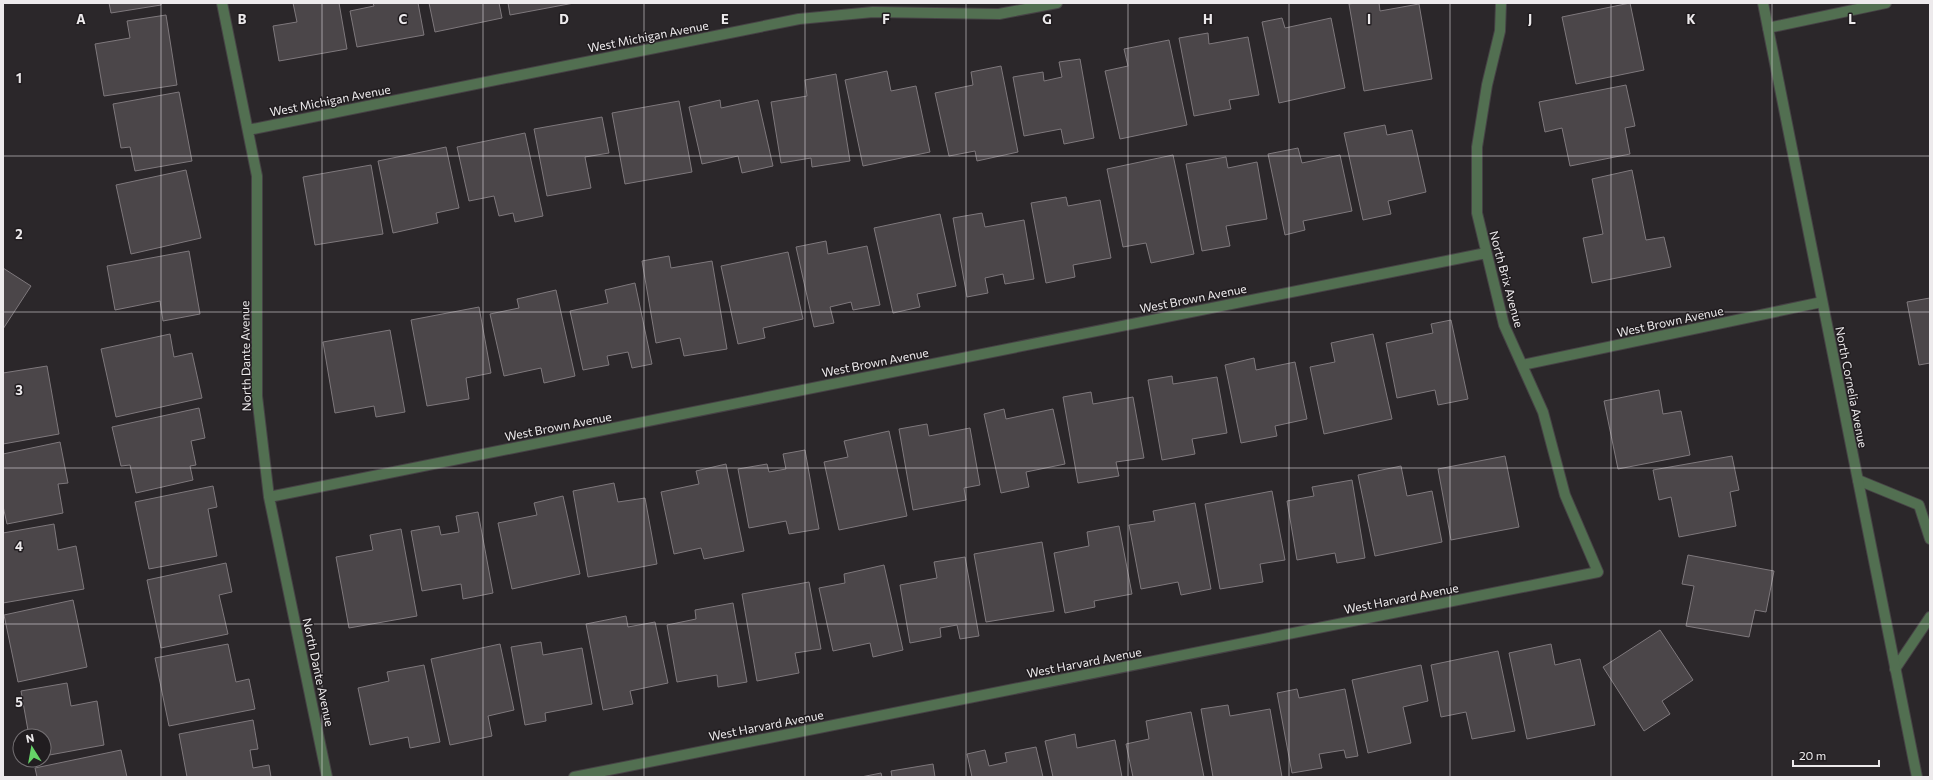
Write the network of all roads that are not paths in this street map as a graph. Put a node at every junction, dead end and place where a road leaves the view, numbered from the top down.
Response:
1 (222, 3) edge
2 (1057, 3) edge
3 (1502, 3) edge
4 (1763, 3) edge
5 (1886, 3) edge
6 (1768, 28) junction
7 (248, 130) junction
8 (1486, 252) junction
9 (1822, 302) junction
10 (1522, 365) junction
11 (1858, 480) junction
12 (270, 497) junction
13 (1930, 539) edge
14 (1598, 572) joint
15 (1930, 617) edge
16 (1895, 669) junction
17 (327, 777) edge
18 (574, 777) edge
19 (1917, 777) edge

1 - 7 street, North Dante Avenue
2 - 7 street, West Michigan Avenue
3 - 8 street, North Brix Avenue
4 - 6 street, North Cornelia Avenue
5 - 6 street
6 - 9 street, North Cornelia Avenue
7 - 12 street, North Dante Avenue
8 - 10 street, North Brix Avenue
8 - 12 street, West Brown Avenue
9 - 10 street, West Brown Avenue
9 - 11 street, North Cornelia Avenue
10 - 14 street, North Brix Avenue
11 - 13 street
11 - 16 street, North Cornelia Avenue
12 - 17 street, North Dante Avenue
14 - 18 street, West Harvard Avenue
15 - 16 street
16 - 19 street, North Cornelia Avenue

